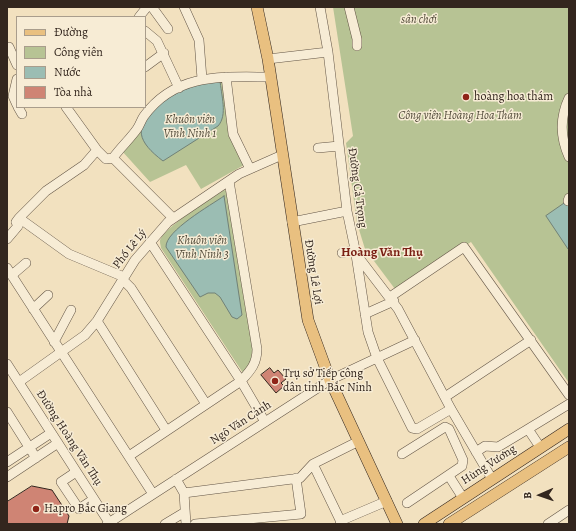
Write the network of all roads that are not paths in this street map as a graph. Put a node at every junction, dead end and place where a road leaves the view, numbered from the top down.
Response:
1 (147, 7) edge
2 (152, 7) edge
3 (184, 7) edge
4 (257, 7) edge
5 (320, 7) edge
6 (349, 7) edge
7 (140, 16) edge
8 (168, 29) dead end
9 (146, 32) edge
10 (357, 46) dead end
11 (10, 47) edge
12 (328, 52) junction
13 (164, 53) junction
14 (268, 59) junction
15 (16, 62) edge
16 (146, 66) edge
17 (226, 77) junction
18 (271, 77) junction
19 (202, 79) junction
20 (16, 83) edge
21 (180, 88) junction
22 (16, 102) edge
23 (568, 102) edge
24 (67, 108) edge
25 (339, 146) junction
26 (318, 148) dead end
27 (97, 150) junction
28 (282, 155) junction
29 (569, 157) edge
30 (113, 158) junction
31 (250, 169) junction
32 (229, 181) junction
33 (347, 211) junction
34 (19, 218) junction
35 (173, 218) junction
36 (292, 222) junction
37 (7, 239) edge
38 (150, 242) junction
39 (356, 252) junction
40 (342, 253) dead end
41 (26, 263) dead end
42 (9, 272) edge
43 (123, 278) junction
44 (48, 295) dead end
45 (392, 299) junction
46 (33, 309) junction
47 (70, 310) dead end
48 (364, 314) junction
49 (97, 321) junction
50 (415, 340) junction
51 (531, 340) junction
52 (54, 342) junction
53 (61, 352) junction
54 (377, 358) junction
55 (7, 364) edge
56 (330, 380) junction
57 (241, 381) junction
58 (19, 382) junction
59 (569, 395) edge
60 (445, 397) junction
61 (206, 404) junction
62 (569, 404) edge
63 (451, 409) junction
64 (7, 412) edge
65 (265, 422) junction
66 (569, 428) edge
67 (528, 429) junction
68 (166, 430) junction
69 (51, 433) junction
70 (359, 441) junction
71 (58, 443) junction
72 (540, 447) junction
73 (569, 447) edge
74 (29, 448) junction
75 (476, 452) junction
76 (402, 454) dead end
77 (129, 456) junction
78 (36, 458) junction
79 (7, 462) edge
80 (313, 464) junction
81 (76, 472) junction
82 (449, 476) junction
83 (7, 477) edge
84 (296, 478) junction
85 (176, 479) junction
86 (492, 479) junction
87 (184, 493) junction
88 (154, 494) junction
89 (464, 498) junction
90 (94, 500) junction
91 (386, 501) junction
92 (407, 503) dead end
93 (569, 510) edge
94 (185, 512) junction
95 (301, 514) junction
96 (280, 520) edge
97 (247, 522) edge
98 (341, 522) edge
99 (168, 523) edge
100 (109, 524) edge
101 (186, 524) edge
102 (195, 524) edge
103 (302, 524) edge
104 (397, 524) edge
105 (424, 524) edge
106 (449, 524) edge
107 (548, 524) edge

1 - 7 street
2 - 8 street
3 - 19 street
4 - 14 main road, Đường Lê Lợi
5 - 12 street, Đường Cả Trọng
6 - 10 street
9 - 13 street
11 - 15 street
12 - 14 street
12 - 25 street, Đường Cả Trọng
13 - 16 street
13 - 21 street
14 - 18 main road, Đường Lê Lợi
17 - 18 street
17 - 19 street
17 - 31 street
18 - 28 main road, Đường Lê Lợi
19 - 21 street
20 - 22 street
21 - 30 street
23 - 29 street
24 - 27 street
25 - 26 street
25 - 33 street, Đường Cả Trọng
27 - 30 street
27 - 34 street
28 - 31 street, Phố Lê Lý
28 - 36 main road, Đường Lê Lợi
30 - 35 street
31 - 32 street, Phố Lê Lý
32 - 35 street, Phố Lê Lý
32 - 57 street
33 - 36 street
33 - 39 street, Đường Cả Trọng
34 - 37 street
34 - 43 street
35 - 38 street, Phố Lê Lý
36 - 56 main road, Đường Lê Lợi
38 - 43 street, Phố Lê Lý
38 - 57 street
39 - 40 street
39 - 45 street, Đường Cả Trọng
39 - 48 street
41 - 42 street
42 - 46 street
43 - 49 street, Phố Lê Lý
43 - 61 street
44 - 46 street
45 - 48 street
45 - 50 street, Đường Cả Trọng
45 - 51 street
46 - 52 street
47 - 52 street
48 - 54 street
49 - 53 street, Phố Lê Lý
49 - 68 street
50 - 54 street, Ngô Văn Cảnh
50 - 60 street, Đường Cả Trọng
51 - 59 street
51 - 60 street
52 - 53 street
53 - 58 street, Phố Lê Lý
53 - 77 street
54 - 56 street, Ngô Văn Cảnh
54 - 63 street
55 - 58 street, Đường Hoàng Văn Thụ
56 - 65 street, Ngô Văn Cảnh
56 - 70 main road, Đường Lê Lợi
57 - 61 street
57 - 65 street
58 - 69 street, Đường Hoàng Văn Thụ
60 - 63 street, Đường Cả Trọng
61 - 68 street
62 - 67 street
63 - 75 street, Đường Cả Trọng
64 - 74 street
65 - 85 street, Ngô Văn Cảnh
66 - 72 main road, Hùng Vương
67 - 72 street
67 - 75 street
68 - 77 street
69 - 71 street, Đường Hoàng Văn Thụ
69 - 74 street
70 - 80 street
70 - 91 main road, Đường Lê Lợi
71 - 78 street
71 - 81 street, Đường Hoàng Văn Thụ
72 - 86 main road, Hùng Vương
73 - 106 main road
74 - 78 street
74 - 79 street
75 - 86 street, Đường Cả Trọng
76 - 82 street
77 - 88 street
78 - 83 street
80 - 84 street
80 - 98 street
81 - 90 street, Đường Hoàng Văn Thụ
81 - 90 street
82 - 89 street
82 - 92 street
84 - 87 street
84 - 95 street
85 - 87 street
85 - 88 street, Ngô Văn Cảnh
86 - 89 main road, Hùng Vương
87 - 94 street
88 - 100 street, Ngô Văn Cảnh
89 - 105 main road, Hùng Vương
90 - 100 street, Đường Hoàng Văn Thụ
91 - 98 street
91 - 104 main road, Đường Lê Lợi
93 - 107 street
94 - 99 street
94 - 101 street
95 - 96 street
95 - 103 street
96 - 97 street
97 - 102 street

